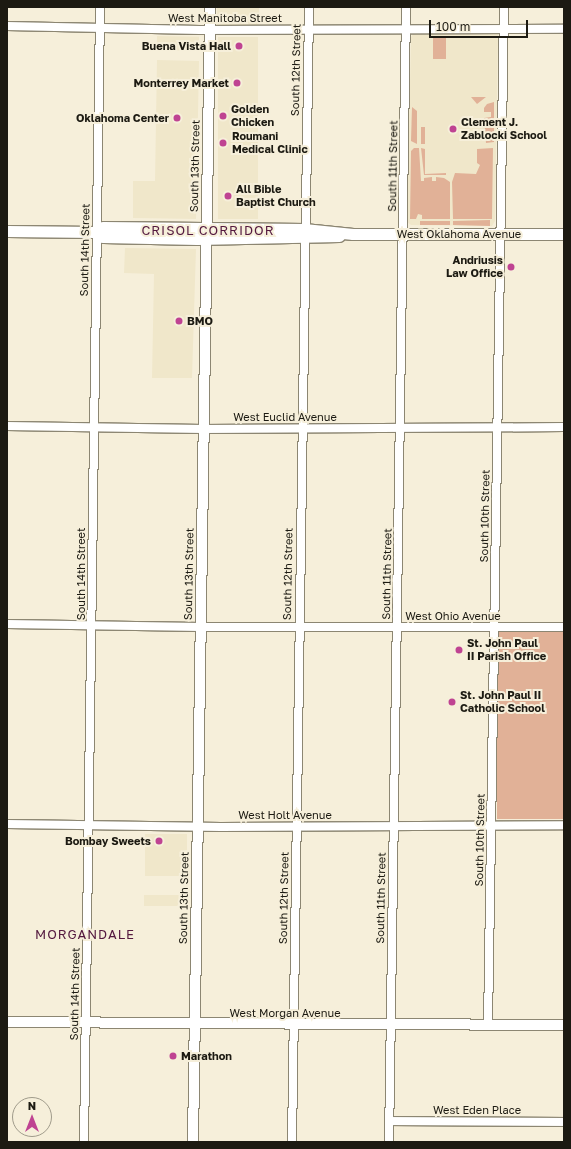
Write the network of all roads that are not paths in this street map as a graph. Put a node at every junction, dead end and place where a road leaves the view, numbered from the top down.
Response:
1 (100, 7) edge
2 (210, 7) edge
3 (309, 7) edge
4 (406, 7) edge
5 (504, 7) edge
6 (7, 26) edge
7 (100, 28) junction
8 (209, 29) junction
9 (308, 29) junction
10 (406, 29) junction
11 (504, 29) junction
12 (564, 29) edge
13 (7, 231) edge
14 (95, 232) junction
15 (206, 234) junction
16 (304, 234) junction
17 (402, 234) junction
18 (500, 234) junction
19 (564, 234) edge
20 (7, 426) edge
21 (94, 427) junction
22 (564, 427) edge
23 (203, 428) junction
24 (302, 428) junction
25 (400, 428) junction
26 (497, 428) junction
27 (7, 624) edge
28 (91, 626) junction
29 (298, 626) junction
30 (200, 627) junction
31 (494, 627) junction
32 (564, 627) edge
33 (397, 628) junction
34 (7, 824) edge
35 (491, 825) junction
36 (564, 825) edge
37 (88, 826) junction
38 (297, 826) junction
39 (393, 826) junction
40 (197, 827) junction
41 (7, 1022) edge
42 (85, 1023) junction
43 (194, 1025) junction
44 (293, 1025) junction
45 (390, 1025) junction
46 (488, 1025) junction
47 (564, 1025) edge
48 (389, 1121) junction
49 (564, 1122) edge
50 (84, 1142) edge
51 (193, 1142) edge
52 (292, 1142) edge
53 (389, 1142) edge

1 - 7 street, South 14th Street
2 - 8 street, South 13th Street
3 - 9 street, South 12th Street
4 - 10 street, South 11th Street
5 - 11 street, South 10th Street
6 - 7 street, West Manitoba Street
7 - 8 street, West Manitoba Street
7 - 14 street, South 14th Street
8 - 9 street, West Manitoba Street
8 - 15 street, South 13th Street
9 - 10 street, West Manitoba Street
9 - 16 street, South 12th Street
10 - 11 street, West Manitoba Street
10 - 17 street, South 11th Street
11 - 12 street, West Manitoba Street
11 - 18 street, South 10th Street
13 - 14 main road, West Oklahoma Avenue
14 - 15 main road, West Oklahoma Avenue
14 - 21 street, South 14th Street
15 - 16 main road, West Oklahoma Avenue
15 - 23 street, South 13th Street
16 - 17 main road, West Oklahoma Avenue
16 - 24 street, South 12th Street
17 - 18 main road, West Oklahoma Avenue
17 - 25 street, South 11th Street
18 - 19 main road, West Oklahoma Avenue
18 - 26 street, South 10th Street
20 - 21 street, West Euclid Avenue
21 - 23 street, West Euclid Avenue
21 - 28 street, South 14th Street
22 - 26 street, West Euclid Avenue
23 - 24 street, West Euclid Avenue
23 - 30 street, South 13th Street
24 - 25 street, West Euclid Avenue
24 - 29 street, South 12th Street
25 - 26 street, West Euclid Avenue
25 - 33 street, South 11th Street
26 - 31 street, South 10th Street
27 - 28 street, West Ohio Avenue
28 - 30 street, West Ohio Avenue
28 - 37 street, South 14th Street
29 - 30 street, West Ohio Avenue
29 - 33 street, West Ohio Avenue
29 - 38 street, South 12th Street
30 - 40 street, South 13th Street
31 - 32 street, West Ohio Avenue
31 - 33 street, West Ohio Avenue
31 - 35 street, South 10th Street
33 - 39 street, South 11th Street
34 - 37 street, West Holt Avenue
35 - 36 street, West Holt Avenue
35 - 39 street, West Holt Avenue
35 - 46 street, South 10th Street
37 - 40 street, West Holt Avenue
37 - 42 street, South 14th Street
38 - 39 street, West Holt Avenue
38 - 40 street, West Holt Avenue
38 - 44 street, South 12th Street
39 - 45 street, South 11th Street
40 - 43 street, South 13th Street
41 - 42 street, West Morgan Avenue
42 - 43 street, West Morgan Avenue
42 - 50 street, South 14th Street
43 - 44 street, West Morgan Avenue
43 - 51 street, South 13th Street
44 - 45 street, West Morgan Avenue
44 - 52 street, South 12th Street
45 - 46 street, West Morgan Avenue
45 - 48 street, South 11th Street
46 - 47 street, West Morgan Avenue
48 - 49 street, West Eden Place
48 - 53 street, South 11th Street

